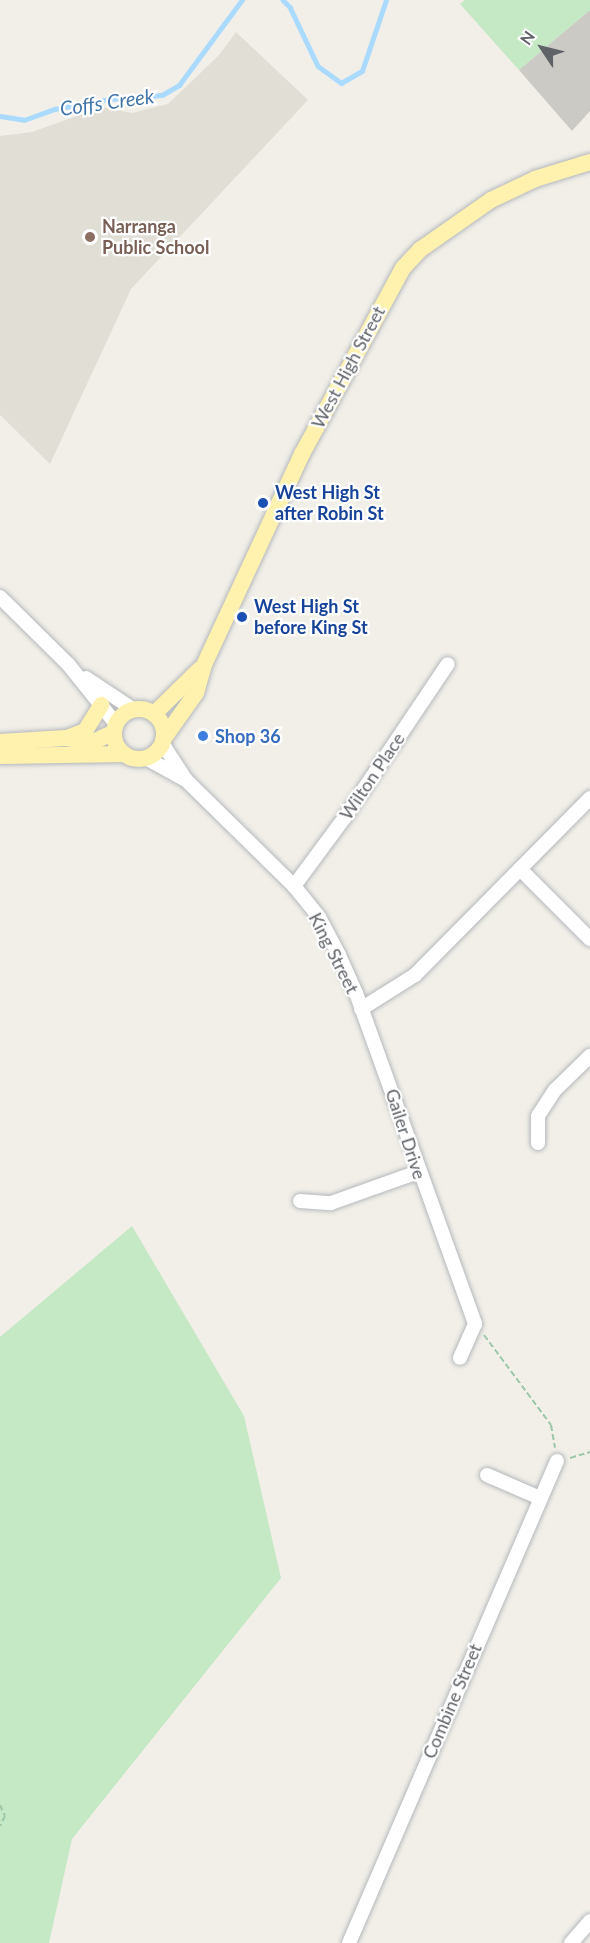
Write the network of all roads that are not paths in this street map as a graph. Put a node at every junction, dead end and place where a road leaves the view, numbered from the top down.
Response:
1 (590, 162) edge
2 (0, 597) edge
3 (68, 664) junction
4 (448, 664) dead end
5 (204, 665) junction
6 (101, 705) junction
7 (134, 710) junction
8 (154, 714) junction
9 (115, 728) junction
10 (66, 738) junction
11 (163, 741) junction
12 (0, 742) edge
13 (124, 754) junction
14 (0, 756) edge
15 (146, 758) junction
16 (186, 780) junction
17 (590, 798) edge
18 (520, 869) junction
19 (294, 886) junction
20 (590, 939) edge
21 (361, 1009) junction
22 (590, 1056) edge
23 (538, 1143) dead end
24 (418, 1172) junction
25 (300, 1201) dead end
26 (460, 1358) dead end
27 (557, 1461) road end
28 (488, 1475) dead end
29 (540, 1498) junction
30 (590, 1921) edge
31 (350, 1943) edge
32 (571, 1943) edge

1 - 5 main road, West High Street
2 - 3 street
3 - 6 street
3 - 7 street
4 - 19 street, Wilton Place
5 - 8 main road, West High Street
5 - 11 main road, West High Street
6 - 9 street
6 - 10 main road
7 - 8 main road
7 - 9 main road
8 - 11 main road
9 - 10 main road
9 - 13 main road
10 - 12 main road
11 - 15 main road
11 - 16 street, King Street
13 - 14 main road
13 - 15 main road
15 - 16 street, King Street
16 - 19 street, King Street
17 - 18 street, King Street
18 - 20 street
18 - 21 street, King Street
19 - 21 street, King Street
21 - 24 street, Gailer Drive
22 - 23 street
24 - 25 street
24 - 26 street, Gailer Drive
27 - 29 street, Combine Street
28 - 29 street
29 - 31 street, Combine Street
30 - 32 street

